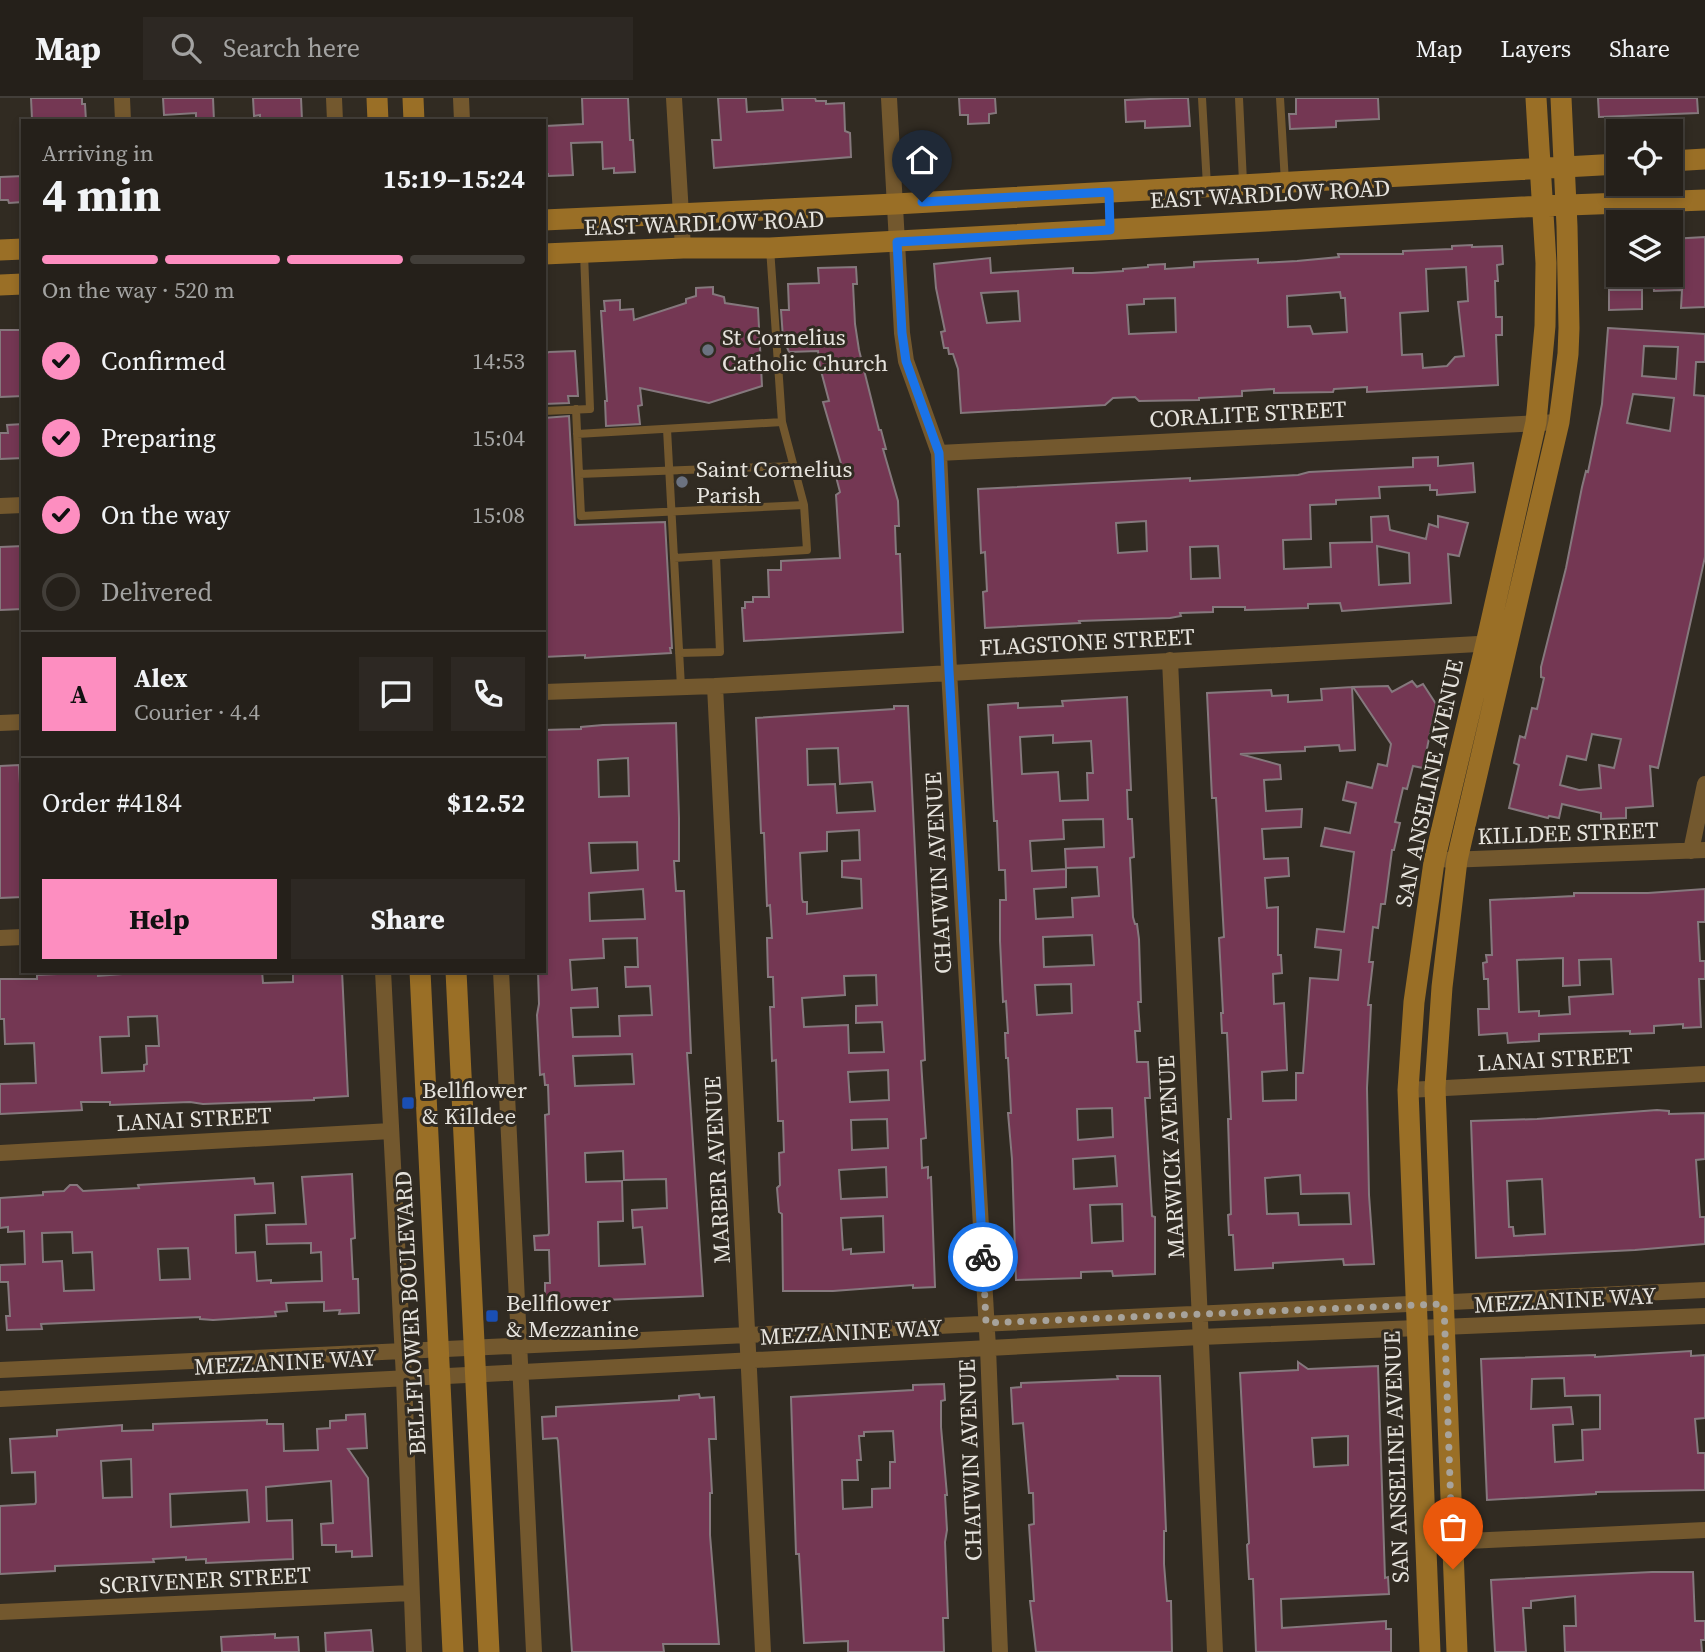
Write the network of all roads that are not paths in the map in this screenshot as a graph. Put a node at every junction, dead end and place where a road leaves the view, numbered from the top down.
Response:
1 (121, 98) edge
2 (334, 98) edge
3 (377, 98) edge
4 (413, 98) edge
5 (461, 98) edge
6 (674, 98) edge
7 (889, 98) edge
8 (1202, 98) edge
9 (1239, 98) edge
10 (1280, 98) edge
11 (1536, 98) edge
12 (1561, 98) edge
13 (122, 119) edge
14 (335, 119) edge
15 (378, 119) edge
16 (414, 119) edge
17 (462, 119) edge
18 (1705, 159) edge
19 (1683, 160) edge
20 (1606, 164) edge
21 (1564, 166) junction
22 (1540, 167) junction
23 (1322, 179) junction
24 (1285, 181) junction
25 (1243, 184) junction
26 (1206, 186) junction
27 (1109, 192) junction
28 (1705, 200) edge
29 (895, 204) junction
30 (1566, 205) junction
31 (1541, 206) junction
32 (680, 214) junction
33 (1324, 218) junction
34 (546, 220) edge
35 (1110, 230) junction
36 (897, 242) junction
37 (683, 248) junction
38 (770, 248) junction
39 (21, 249) edge
40 (0, 250) edge
41 (584, 253) junction
42 (546, 254) edge
43 (21, 284) edge
44 (0, 285) edge
45 (576, 410) junction
46 (546, 411) edge
47 (782, 422) junction
48 (1536, 422) junction
49 (1559, 422) junction
50 (667, 429) junction
51 (578, 434) junction
52 (939, 453) junction
53 (793, 466) junction
54 (669, 471) junction
55 (579, 474) junction
56 (21, 505) edge
57 (804, 505) junction
58 (0, 506) edge
59 (671, 511) junction
60 (716, 556) junction
61 (674, 558) junction
62 (1497, 643) junction
63 (680, 653) junction
64 (1170, 660) junction
65 (949, 671) junction
66 (715, 686) junction
67 (681, 687) junction
68 (546, 692) edge
69 (21, 722) edge
70 (0, 723) edge
71 (1705, 784) edge
72 (1698, 850) edge
73 (1457, 860) junction
74 (1434, 862) junction
75 (21, 937) edge
76 (0, 938) edge
77 (383, 973) edge
78 (420, 973) edge
79 (456, 973) edge
80 (501, 973) edge
81 (1705, 1074) edge
82 (1435, 1088) junction
83 (1408, 1090) junction
84 (391, 1132) junction
85 (0, 1153) edge
86 (1705, 1290) edge
87 (1444, 1304) junction
88 (1416, 1305) junction
89 (1201, 1314) junction
90 (1705, 1316) edge
91 (986, 1323) junction
92 (1444, 1328) junction
93 (1417, 1329) junction
94 (749, 1335) junction
95 (1202, 1337) junction
96 (521, 1345) junction
97 (474, 1347) junction
98 (988, 1348) junction
99 (437, 1349) junction
100 (402, 1351) junction
101 (750, 1360) junction
102 (0, 1370) edge
103 (522, 1372) junction
104 (475, 1375) junction
105 (439, 1377) junction
106 (404, 1378) junction
107 (0, 1399) edge
108 (1705, 1530) edge
109 (1425, 1542) junction
110 (1451, 1542) junction
111 (411, 1593) junction
112 (0, 1612) edge
113 (414, 1652) edge
114 (453, 1652) edge
115 (489, 1652) edge
116 (534, 1652) edge
117 (764, 1652) edge
118 (1000, 1652) edge
119 (1215, 1652) edge
120 (1430, 1652) edge
121 (1457, 1652) edge

1 - 13 street
2 - 14 street
3 - 15 main road
4 - 16 main road
5 - 17 street
6 - 32 street
7 - 29 street, CHATWIN AVENUE
8 - 26 lane
9 - 25 lane
10 - 24 lane
11 - 22 main road, SAN ANSELINE AVENUE
12 - 21 main road, SAN ANSELINE AVENUE
18 - 19 main road
20 - 21 main road, EAST WARDLOW ROAD
21 - 22 main road, EAST WARDLOW ROAD
21 - 30 main road, SAN ANSELINE AVENUE
22 - 23 main road, EAST WARDLOW ROAD
22 - 31 main road, SAN ANSELINE AVENUE
23 - 24 main road, EAST WARDLOW ROAD
23 - 33 main road
24 - 25 main road, EAST WARDLOW ROAD
25 - 26 main road, EAST WARDLOW ROAD
26 - 27 main road, EAST WARDLOW ROAD
27 - 29 main road, EAST WARDLOW ROAD
27 - 35 main road
28 - 30 main road, EAST WARDLOW ROAD
29 - 32 main road, EAST WARDLOW ROAD
29 - 36 street, CHATWIN AVENUE
30 - 31 main road, EAST WARDLOW ROAD
30 - 49 main road, SAN ANSELINE AVENUE
31 - 33 main road, EAST WARDLOW ROAD
31 - 48 main road, SAN ANSELINE AVENUE
32 - 34 main road, EAST WARDLOW ROAD
32 - 37 street
33 - 35 main road, EAST WARDLOW ROAD
35 - 36 main road, EAST WARDLOW ROAD
36 - 38 main road, EAST WARDLOW ROAD
36 - 52 street, CHATWIN AVENUE
37 - 38 main road, EAST WARDLOW ROAD
37 - 41 main road, EAST WARDLOW ROAD
38 - 47 lane
39 - 40 main road
41 - 42 main road, EAST WARDLOW ROAD
41 - 45 lane
43 - 44 main road
45 - 46 lane
45 - 51 lane
47 - 50 lane
47 - 53 lane
48 - 49 street, CORALITE STREET
48 - 52 street, CORALITE STREET
48 - 62 main road, SAN ANSELINE AVENUE
49 - 62 main road, SAN ANSELINE AVENUE
50 - 51 lane
50 - 54 lane
51 - 55 lane
52 - 65 street, CHATWIN AVENUE
53 - 54 lane
53 - 57 lane
54 - 55 lane
54 - 59 lane
55 - 59 lane
56 - 58 street
57 - 59 lane
57 - 60 lane
59 - 61 lane
60 - 61 lane
60 - 63 lane
61 - 63 lane
62 - 64 street, FLAGSTONE STREET
62 - 73 main road, SAN ANSELINE AVENUE
62 - 74 main road, SAN ANSELINE AVENUE
63 - 67 lane
64 - 65 street, FLAGSTONE STREET
64 - 89 street, MARWICK AVENUE
65 - 66 street, FLAGSTONE STREET
65 - 91 street, CHATWIN AVENUE
66 - 67 street, FLAGSTONE STREET
66 - 94 street, MARBER AVENUE
67 - 68 street, FLAGSTONE STREET
69 - 70 street
71 - 72 street
72 - 73 street, KILLDEE STREET
73 - 74 street, KILLDEE STREET
73 - 82 main road, SAN ANSELINE AVENUE
74 - 83 main road, SAN ANSELINE AVENUE
75 - 76 street
77 - 84 street, BELLFLOWER BOULEVARD
78 - 99 main road, BELLFLOWER BOULEVARD
79 - 97 main road
80 - 96 street
81 - 82 street, LANAI STREET
82 - 83 street, LANAI STREET
82 - 87 main road, SAN ANSELINE AVENUE
83 - 88 main road, SAN ANSELINE AVENUE
84 - 85 street, LANAI STREET
84 - 100 street, BELLFLOWER BOULEVARD
86 - 87 street, MEZZANINE WAY
87 - 88 street, MEZZANINE WAY
87 - 92 main road, SAN ANSELINE AVENUE
88 - 89 street, MEZZANINE WAY
88 - 93 main road, SAN ANSELINE AVENUE
89 - 91 street, MEZZANINE WAY
89 - 95 street, MARWICK AVENUE
90 - 92 street, MEZZANINE WAY
91 - 94 street, MEZZANINE WAY
91 - 98 street, CHATWIN AVENUE
92 - 93 street, MEZZANINE WAY
92 - 110 main road, SAN ANSELINE AVENUE
93 - 95 street, MEZZANINE WAY
93 - 109 main road, SAN ANSELINE AVENUE
94 - 96 street, MEZZANINE WAY
94 - 101 street, MARBER AVENUE
95 - 98 street, MEZZANINE WAY
95 - 119 street, MARWICK AVENUE
96 - 97 street, MEZZANINE WAY
96 - 103 street
97 - 99 street, MEZZANINE WAY
97 - 104 main road
98 - 101 street, MEZZANINE WAY
98 - 118 street, CHATWIN AVENUE
99 - 100 street, MEZZANINE WAY
99 - 105 main road, BELLFLOWER BOULEVARD
100 - 102 street, MEZZANINE WAY
100 - 106 street, BELLFLOWER BOULEVARD
101 - 103 street, MEZZANINE WAY
101 - 117 street, MARBER AVENUE
103 - 104 street, MEZZANINE WAY
103 - 116 street
104 - 105 street, MEZZANINE WAY
104 - 115 main road
105 - 106 street, MEZZANINE WAY
105 - 114 main road, BELLFLOWER BOULEVARD
106 - 107 street, MEZZANINE WAY
106 - 111 street, BELLFLOWER BOULEVARD
108 - 110 street
109 - 110 street
109 - 120 main road, SAN ANSELINE AVENUE
110 - 121 main road, SAN ANSELINE AVENUE
111 - 112 street, SCRIVENER STREET
111 - 113 street, BELLFLOWER BOULEVARD

